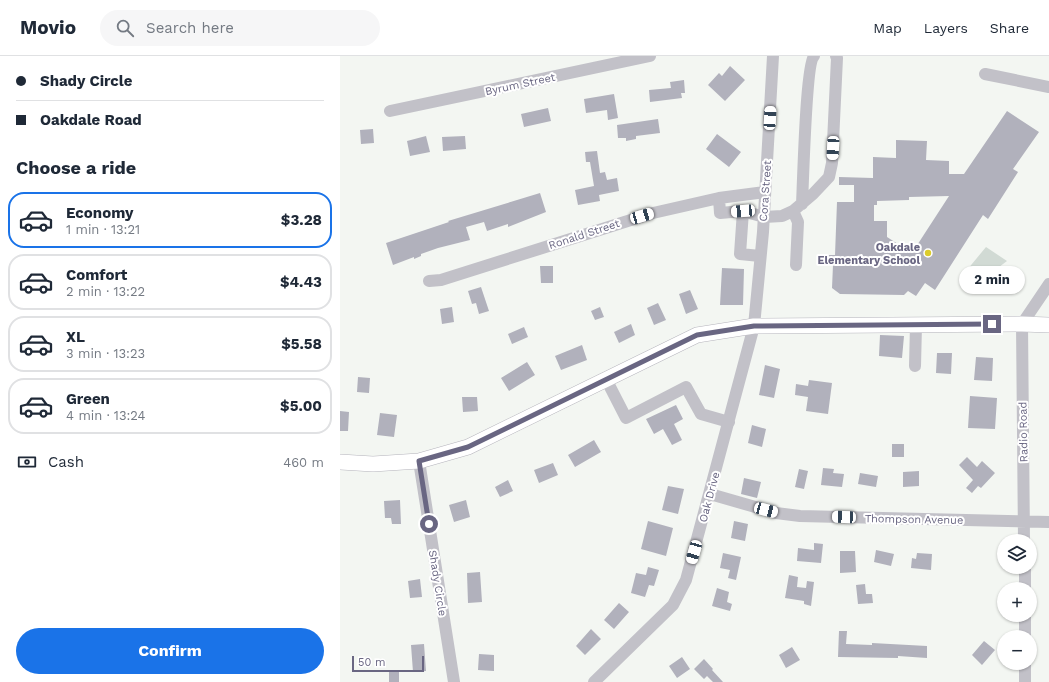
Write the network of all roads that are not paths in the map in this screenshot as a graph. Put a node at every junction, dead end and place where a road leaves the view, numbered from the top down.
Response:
1 (650, 56) edge
2 (773, 56) edge
3 (814, 56) edge
4 (836, 56) edge
5 (985, 74) dead end
6 (1049, 87) edge
7 (390, 111) dead end
8 (765, 192) junction
9 (719, 198) junction
10 (798, 208) junction
11 (743, 211) junction
12 (764, 217) junction
13 (760, 256) junction
14 (796, 265) dead end
15 (429, 281) dead end
16 (1049, 284) edge
17 (1022, 324) junction
18 (916, 325) junction
19 (1049, 325) edge
20 (754, 326) junction
21 (915, 366) dead end
22 (606, 379) junction
23 (729, 422) junction
24 (419, 461) junction
25 (340, 462) edge
26 (710, 494) junction
27 (1024, 522) junction
28 (1049, 522) edge
29 (1024, 534) edge
30 (1025, 670) edge
31 (454, 682) edge
32 (594, 682) edge
33 (1026, 682) edge

1 - 7 street, Byrum Street
2 - 8 street, Cora Street
3 - 10 street
4 - 10 street
5 - 6 street
8 - 9 street, Ronald Street
8 - 12 street, Cora Street
9 - 11 street
9 - 15 street, Ronald Street
10 - 12 street
10 - 14 street
11 - 12 street
11 - 13 street
12 - 13 street, Cora Street
13 - 20 street, Cora Street
16 - 17 street
17 - 18 main road
17 - 19 main road
17 - 27 street, Radio Road
18 - 20 main road
18 - 21 street
20 - 22 main road
20 - 23 street, Oak Drive
22 - 23 street
22 - 24 main road
23 - 26 street, Oak Drive
24 - 25 main road
24 - 31 street, Shady Circle
26 - 27 street, Thompson Avenue
26 - 32 street, Oak Drive
27 - 28 street, Thompson Avenue
27 - 29 street, Radio Road
30 - 33 street

